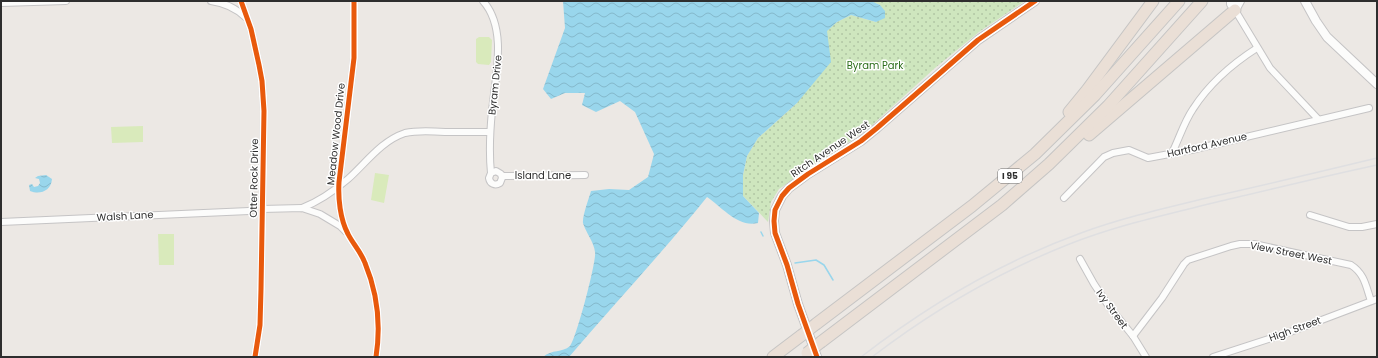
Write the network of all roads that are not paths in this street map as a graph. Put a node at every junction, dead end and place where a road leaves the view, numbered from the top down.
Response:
1 (60, 1) edge
2 (66, 1) edge
3 (211, 1) edge
4 (241, 1) edge
5 (354, 1) edge
6 (482, 1) edge
7 (1035, 1) edge
8 (1153, 1) edge
9 (1179, 1) edge
10 (1202, 1) edge
11 (1305, 1) edge
12 (1, 4) edge
13 (1235, 4) edge
14 (246, 18) junction
15 (1257, 48) junction
16 (1377, 84) edge
17 (1368, 108) dead end
18 (1318, 120) junction
19 (490, 132) junction
20 (1172, 153) junction
21 (1020, 167) junction
22 (491, 173) junction
23 (502, 176) junction
24 (585, 176) dead end
25 (1034, 178) junction
26 (339, 186) junction
27 (1064, 198) dead end
28 (302, 208) junction
29 (262, 209) junction
30 (249, 211) dead end
31 (1310, 215) dead end
32 (1, 222) edge
33 (1377, 224) edge
34 (347, 233) junction
35 (1080, 259) dead end
36 (1374, 300) edge
37 (1133, 336) junction
38 (808, 356) edge
39 (255, 357) edge
40 (376, 357) edge
41 (773, 357) edge
42 (1146, 357) edge
43 (1213, 357) edge

1 - 2 street
1 - 12 street
3 - 14 street
4 - 14 street, Otter Rock Drive
5 - 26 street, Meadow Wood Drive
6 - 19 street, Byram Drive
7 - 38 main road, Ritch Avenue West
8 - 21 highway
9 - 21 highway, I 95
10 - 25 highway, I 95
11 - 16 main road
13 - 15 street
13 - 25 highway
14 - 29 street, Otter Rock Drive
15 - 18 street
15 - 20 street
17 - 18 street, Hartford Avenue
18 - 20 street, Hartford Avenue
19 - 22 street, Byram Drive
19 - 26 street
20 - 27 street, Hartford Avenue
21 - 41 highway, I 95, bridge
22 - 23 street
22 - 23 street
23 - 24 street, Island Lane
25 - 38 highway, I 95, bridge
26 - 28 street
26 - 34 street, Meadow Wood Drive
28 - 29 street
28 - 34 street
29 - 39 street, Otter Rock Drive
30 - 32 street, Walsh Lane
31 - 33 street
34 - 40 street, Meadow Wood Drive
35 - 37 street, Ivy Street
36 - 37 street, View Street West
36 - 43 street, High Street
37 - 42 street, Ivy Street

